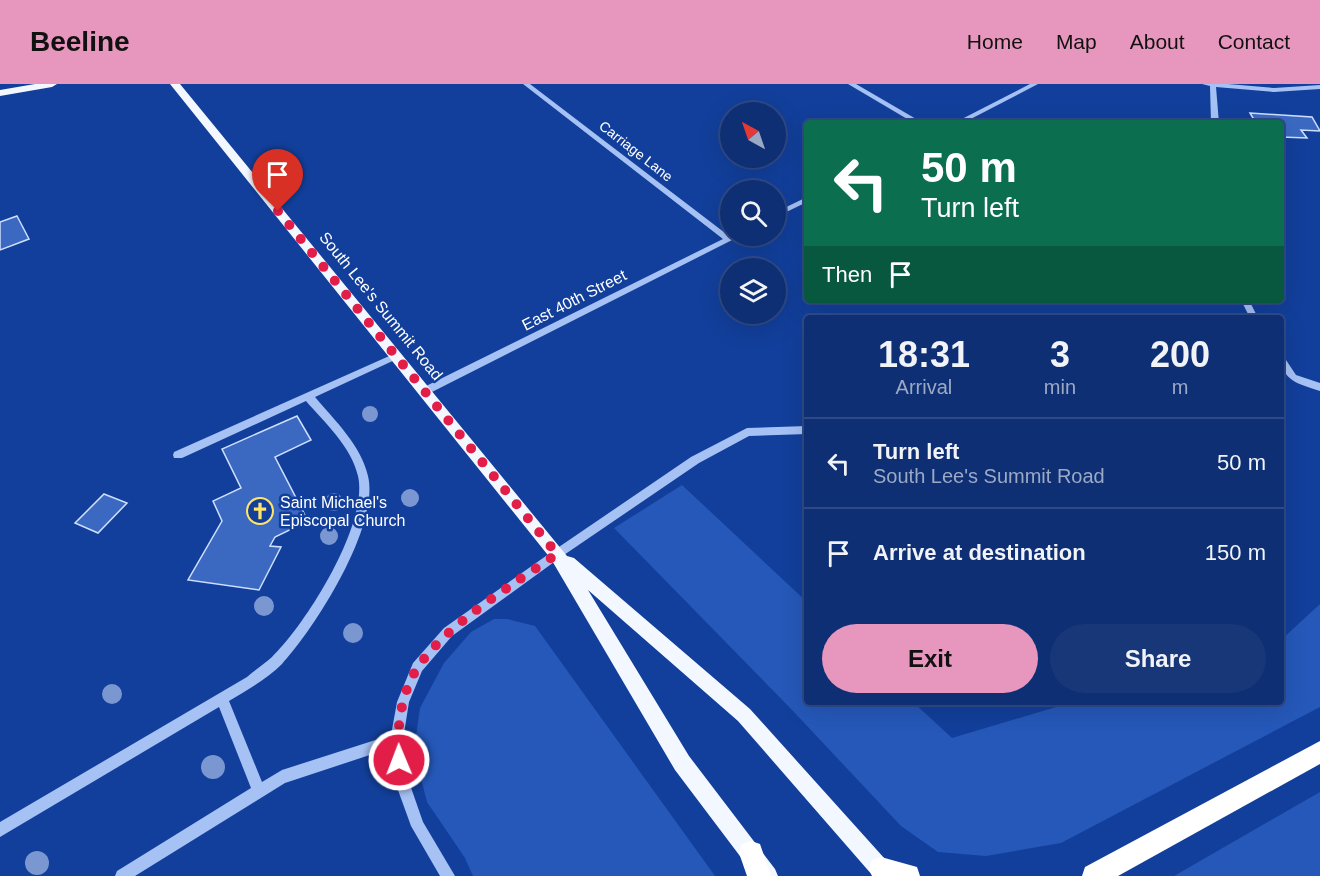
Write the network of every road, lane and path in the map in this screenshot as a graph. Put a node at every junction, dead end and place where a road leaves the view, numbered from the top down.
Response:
1 (14, 84) edge
2 (52, 84) edge
3 (175, 84) edge
4 (526, 84) edge
5 (851, 84) edge
6 (1035, 84) edge
7 (1209, 85) edge
8 (1320, 87) edge
9 (0, 91) edge
10 (914, 120) edge
11 (964, 120) edge
12 (1215, 120) edge
13 (804, 201) edge
14 (786, 210) edge
15 (720, 228) edge
16 (720, 243) edge
17 (396, 356) junction
18 (1284, 364) edge
19 (1320, 387) edge
20 (425, 391) junction
21 (308, 396) junction
22 (804, 430) edge
23 (178, 455) dead end
24 (557, 554) junction
25 (222, 698) junction
26 (397, 740) junction
27 (1320, 752) edge
28 (259, 791) junction
29 (0, 830) edge
30 (755, 865) edge
31 (884, 872) edge
32 (122, 876) edge
33 (448, 876) edge
34 (768, 876) edge
35 (908, 876) edge
36 (1094, 876) edge

1 - 9 main road
2 - 9 main road
3 - 17 main road, South Lee's Summit Road
4 - 15 street, Carriage Lane
5 - 10 street
6 - 11 street
7 - 8 street
7 - 12 street
13 - 14 street
16 - 20 street, East 40th Street
17 - 20 main road, South Lee's Summit Road
17 - 21 street
18 - 19 street
20 - 24 main road, South Lee's Summit Road
21 - 23 street
21 - 25 street
22 - 24 street
24 - 26 street
24 - 30 main road, South Lee's Summit Road
24 - 31 main road, South Lee's Summit Road
25 - 28 street
25 - 29 street
26 - 28 street
26 - 33 street
27 - 36 highway
28 - 32 street
30 - 34 main road, South Lee's Summit Road
31 - 35 highway

